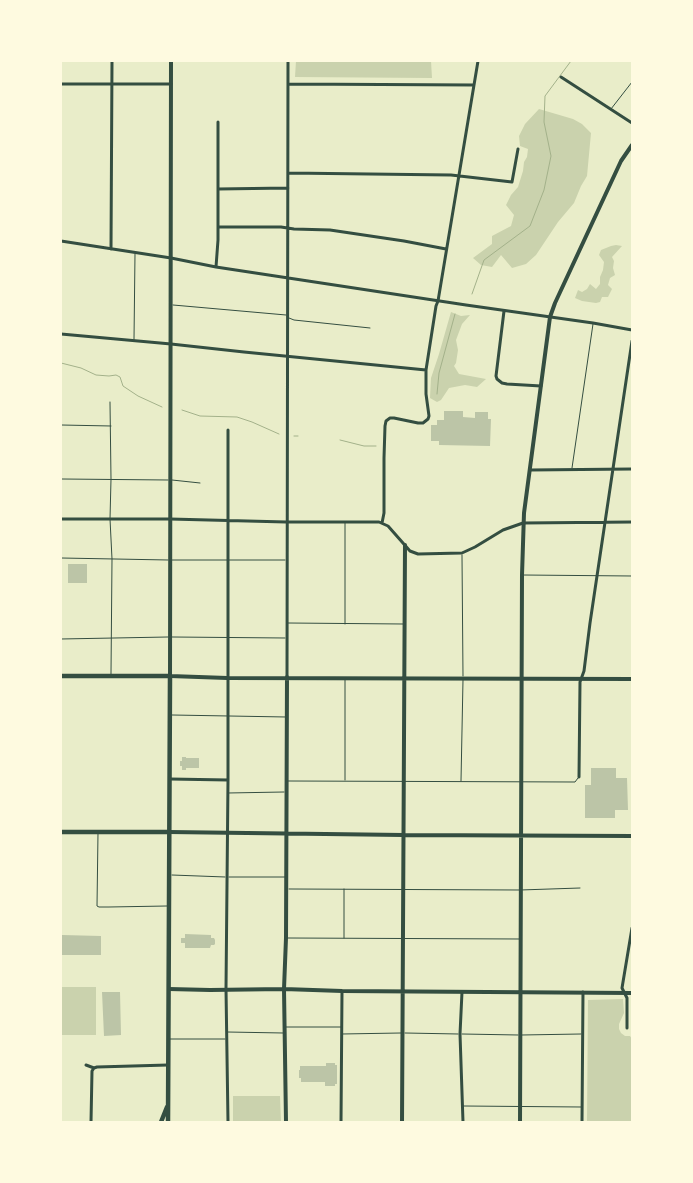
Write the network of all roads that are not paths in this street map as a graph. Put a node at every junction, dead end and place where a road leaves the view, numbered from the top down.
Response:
1 (112, 61) edge
2 (171, 61) edge
3 (288, 61) edge
4 (478, 61) edge
5 (561, 76) dead end
6 (632, 82) edge
7 (61, 84) edge
8 (112, 84) junction
9 (171, 84) junction
10 (288, 84) junction
11 (474, 85) junction
12 (611, 109) junction
13 (218, 122) dead end
14 (632, 123) edge
15 (632, 145) edge
16 (518, 150) dead end
17 (288, 173) junction
18 (458, 175) junction
19 (288, 188) junction
20 (218, 189) junction
21 (218, 227) junction
22 (288, 228) junction
23 (61, 241) edge
24 (111, 249) junction
25 (446, 249) junction
26 (135, 253) junction
27 (171, 258) junction
28 (216, 268) junction
29 (288, 278) junction
30 (438, 301) junction
31 (171, 304) junction
32 (504, 311) junction
33 (287, 316) junction
34 (550, 317) junction
35 (593, 323) junction
36 (370, 328) dead end
37 (632, 330) edge
38 (61, 334) edge
39 (134, 340) junction
40 (632, 341) edge
41 (171, 344) junction
42 (287, 356) junction
43 (426, 370) junction
44 (540, 386) junction
45 (110, 402) dead end
46 (61, 425) edge
47 (111, 426) junction
48 (228, 430) dead end
49 (613, 469) junction
50 (632, 469) edge
51 (530, 470) junction
52 (572, 470) junction
53 (61, 479) edge
54 (111, 479) junction
55 (170, 480) junction
56 (200, 483) dead end
57 (61, 519) edge
58 (110, 519) junction
59 (170, 519) junction
60 (228, 521) junction
61 (345, 521) junction
62 (286, 522) junction
63 (605, 522) junction
64 (632, 522) edge
65 (382, 523) junction
66 (523, 523) junction
67 (405, 545) junction
68 (462, 553) junction
69 (61, 558) edge
70 (112, 559) junction
71 (170, 560) junction
72 (228, 560) junction
73 (286, 560) junction
74 (522, 575) junction
75 (598, 576) junction
76 (632, 576) edge
77 (287, 623) junction
78 (345, 624) junction
79 (404, 624) junction
80 (110, 637) junction
81 (170, 637) junction
82 (61, 638) edge
83 (228, 638) junction
84 (287, 638) junction
85 (61, 676) edge
86 (111, 676) junction
87 (170, 676) junction
88 (287, 677) junction
89 (227, 678) junction
90 (345, 678) junction
91 (404, 678) junction
92 (463, 679) junction
93 (521, 679) junction
94 (582, 679) junction
95 (632, 679) edge
96 (169, 715) junction
97 (227, 717) junction
98 (286, 717) junction
99 (579, 777) joint
100 (169, 779) junction
101 (228, 780) junction
102 (286, 781) junction
103 (345, 781) junction
104 (403, 781) junction
105 (461, 782) junction
106 (521, 782) junction
107 (286, 792) junction
108 (227, 793) junction
109 (61, 832) edge
110 (169, 832) junction
111 (98, 833) junction
112 (228, 833) junction
113 (286, 834) junction
114 (403, 835) junction
115 (521, 836) junction
116 (632, 836) edge
117 (169, 875) junction
118 (227, 877) junction
119 (286, 877) junction
120 (580, 888) dead end
121 (286, 889) junction
122 (344, 889) junction
123 (403, 889) junction
124 (520, 890) junction
125 (168, 906) junction
126 (632, 928) edge
127 (286, 938) junction
128 (344, 938) junction
129 (402, 938) junction
130 (520, 939) junction
131 (169, 989) junction
132 (284, 989) junction
133 (226, 990) junction
134 (342, 991) junction
135 (402, 992) junction
136 (462, 992) junction
137 (520, 992) junction
138 (583, 992) junction
139 (624, 992) junction
140 (632, 992) edge
141 (284, 1027) junction
142 (342, 1027) junction
143 (627, 1028) dead end
144 (226, 1032) junction
145 (284, 1033) junction
146 (402, 1033) junction
147 (342, 1034) junction
148 (460, 1034) junction
149 (582, 1034) junction
150 (520, 1035) junction
151 (168, 1039) junction
152 (226, 1039) junction
153 (86, 1065) dead end
154 (168, 1065) junction
155 (94, 1068) junction
156 (168, 1103) junction
157 (463, 1106) junction
158 (520, 1107) junction
159 (582, 1107) junction
160 (92, 1122) edge
161 (161, 1122) edge
162 (168, 1122) edge
163 (228, 1122) edge
164 (286, 1122) edge
165 (341, 1122) edge
166 (402, 1122) edge
167 (463, 1122) edge
168 (520, 1122) edge
169 (582, 1122) edge

1 - 8 street
2 - 9 street
3 - 10 street
4 - 11 street
5 - 12 street
6 - 12 lane
7 - 8 street
8 - 9 street
8 - 24 street
9 - 27 street
10 - 11 street
10 - 17 street
11 - 18 street
12 - 14 street
13 - 20 street
15 - 34 street
16 - 18 street
17 - 18 street
17 - 19 street
18 - 25 street
19 - 20 street
19 - 22 street
20 - 21 street
21 - 22 street
21 - 28 street
22 - 25 street
22 - 29 street
23 - 24 street
24 - 26 street
25 - 30 street
26 - 27 street
26 - 39 lane
27 - 28 street
27 - 31 street
28 - 29 street
29 - 30 street
29 - 33 street
30 - 32 street
30 - 43 street
31 - 33 lane
31 - 41 street
32 - 34 street
32 - 44 street
33 - 36 lane
33 - 42 street
34 - 35 street
34 - 44 street
35 - 37 street
35 - 52 lane
38 - 39 street
39 - 41 street
40 - 49 street
41 - 42 street
41 - 55 street
42 - 43 street
42 - 62 street
43 - 65 street
44 - 51 street
45 - 47 lane
46 - 47 lane
47 - 54 lane
48 - 60 street
49 - 50 street
49 - 52 street
49 - 63 street
51 - 52 street
51 - 66 street
53 - 54 lane
54 - 55 lane
54 - 58 lane
55 - 56 lane
55 - 59 street
57 - 58 street
58 - 59 street
58 - 70 lane
59 - 60 street
59 - 71 street
60 - 62 street
60 - 72 street
61 - 62 street
61 - 65 street
61 - 78 lane
62 - 73 street
63 - 64 street
63 - 66 street
63 - 75 street
65 - 67 street
66 - 68 street
66 - 74 street
67 - 68 street
67 - 79 street
68 - 92 lane
69 - 70 lane
70 - 71 lane
70 - 80 lane
71 - 72 lane
71 - 81 street
72 - 73 lane
72 - 83 street
73 - 77 street
74 - 75 lane
74 - 93 street
75 - 76 lane
75 - 94 street
77 - 78 lane
77 - 84 street
78 - 79 lane
79 - 91 street
80 - 81 lane
80 - 82 lane
80 - 86 lane
81 - 83 lane
81 - 87 street
83 - 84 lane
83 - 89 street
84 - 88 street
85 - 86 main road
86 - 87 main road
87 - 89 street
87 - 96 main road
88 - 89 street
88 - 90 street
88 - 98 street
89 - 97 street
90 - 91 street
90 - 103 lane
91 - 92 street
91 - 104 street
92 - 93 street
92 - 105 lane
93 - 94 street
93 - 106 street
94 - 95 street
94 - 99 street
96 - 97 lane
96 - 100 main road
97 - 98 lane
97 - 101 street
98 - 102 street
99 - 106 lane
100 - 101 street
100 - 110 main road
101 - 108 street
102 - 103 lane
102 - 107 street
103 - 104 lane
104 - 105 lane
104 - 114 street
105 - 106 lane
106 - 115 street
107 - 108 lane
107 - 113 street
108 - 112 street
109 - 111 main road
110 - 111 main road
110 - 112 street
110 - 117 main road
111 - 125 lane
112 - 113 street
112 - 118 street
113 - 114 street
113 - 119 street
114 - 115 street
114 - 123 street
115 - 116 street
115 - 124 street
117 - 118 lane
117 - 125 main road
118 - 119 lane
118 - 133 street
119 - 121 street
120 - 124 lane
121 - 122 lane
121 - 127 street
122 - 123 lane
122 - 128 lane
123 - 124 lane
123 - 129 street
124 - 130 street
125 - 131 main road
126 - 139 street
127 - 128 lane
127 - 132 street
128 - 129 lane
129 - 130 lane
129 - 135 street
130 - 137 street
131 - 133 street
131 - 151 main road
132 - 133 street
132 - 134 street
132 - 141 street
133 - 144 street
134 - 135 street
134 - 142 street
135 - 136 street
135 - 146 street
136 - 137 street
136 - 148 street
137 - 138 street
137 - 150 street
138 - 139 street
138 - 149 street
139 - 140 street
139 - 143 street
141 - 142 lane
141 - 145 street
142 - 147 street
144 - 145 lane
144 - 152 street
145 - 164 street
146 - 147 lane
146 - 148 lane
146 - 166 street
147 - 165 street
148 - 150 lane
148 - 157 street
149 - 150 lane
149 - 159 street
150 - 158 street
151 - 152 lane
151 - 154 main road
152 - 163 street
153 - 155 street
154 - 155 street
154 - 156 main road
155 - 160 street
156 - 161 main road
156 - 162 main road
157 - 158 lane
157 - 167 street
158 - 159 lane
158 - 168 street
159 - 169 street

